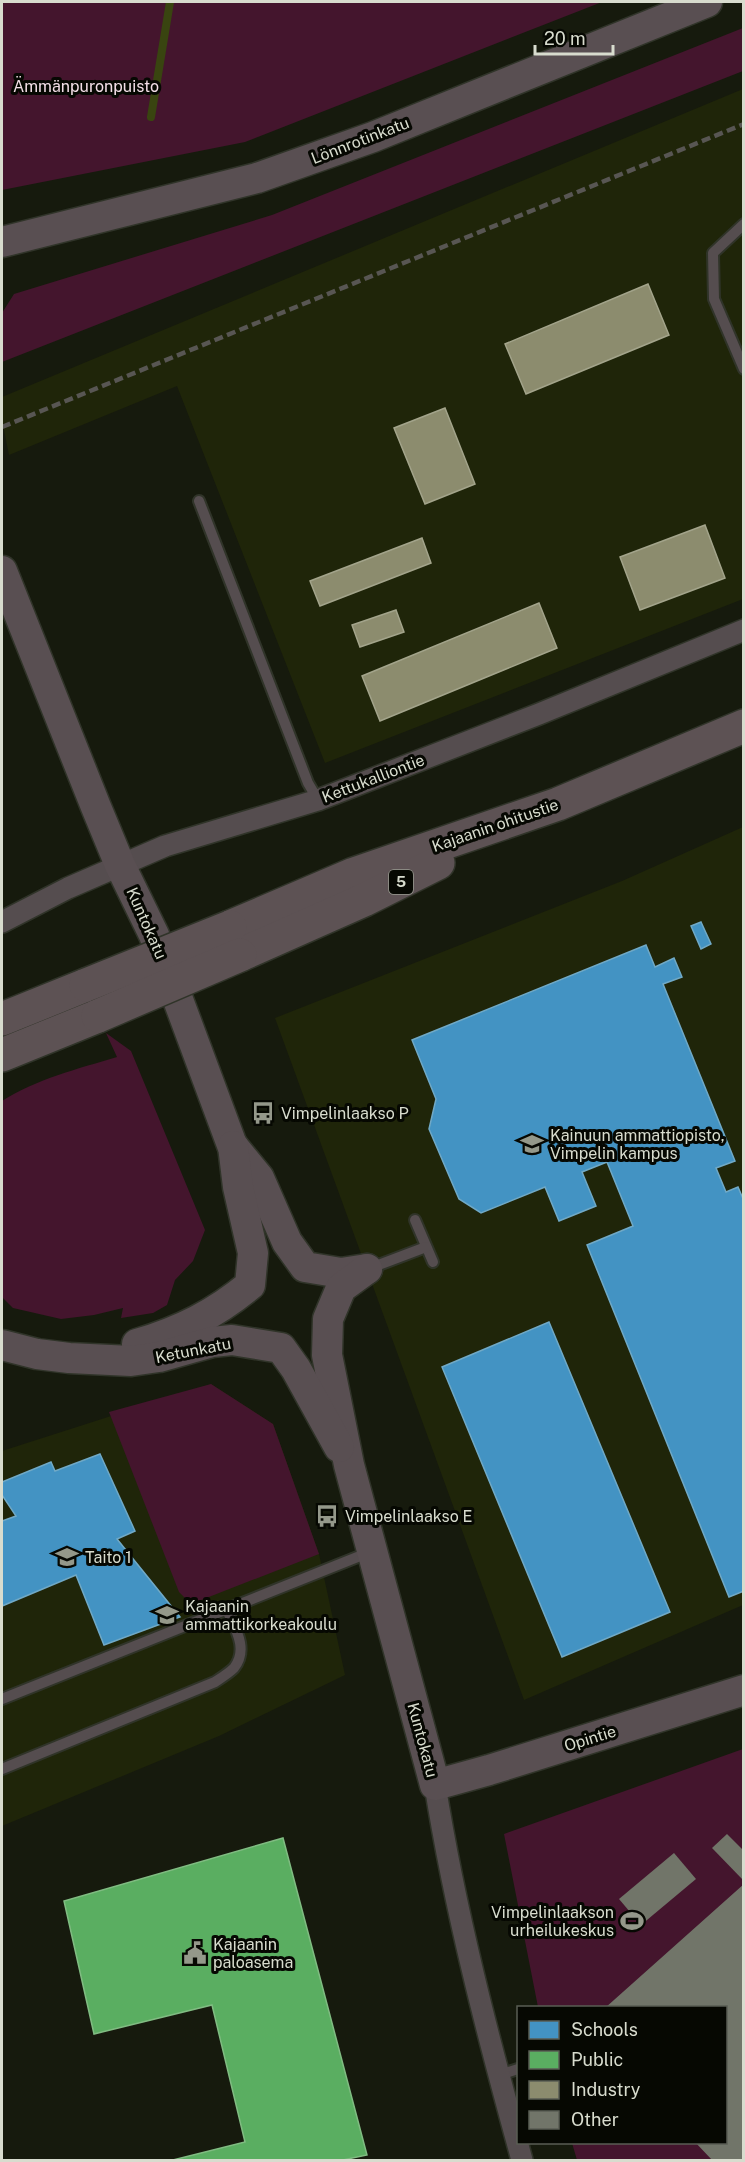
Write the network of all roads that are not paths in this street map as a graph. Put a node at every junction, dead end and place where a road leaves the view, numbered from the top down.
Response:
1 (707, 2) edge
2 (744, 224) edge
3 (2, 242) edge
4 (744, 369) edge
5 (199, 501) dead end
6 (2, 571) edge
7 (744, 630) edge
8 (744, 726) edge
9 (318, 800) junction
10 (120, 865) junction
11 (2, 922) edge
12 (238, 934) junction
13 (2, 1019) edge
14 (2, 1055) edge
15 (232, 1145) junction
16 (415, 1221) dead end
17 (426, 1247) junction
18 (433, 1262) dead end
19 (305, 1267) junction
20 (367, 1269) junction
21 (250, 1285) junction
22 (328, 1319) junction
23 (2, 1346) edge
24 (281, 1348) junction
25 (104, 1359) junction
26 (349, 1464) junction
27 (373, 1550) junction
28 (227, 1610) junction
29 (744, 1690) edge
30 (2, 1699) edge
31 (2, 1769) edge
32 (435, 1785) junction
33 (509, 2072) edge
34 (517, 2126) edge
35 (520, 2144) edge
36 (522, 2160) edge

1 - 3 street, Lönnrotinkatu
2 - 4 lane
5 - 9 lane
6 - 10 street, Kuntokatu
7 - 9 street, Kettukalliontie
8 - 12 highway, Kajaanin ohitustie / 5
9 - 10 street, Kettukalliontie
10 - 11 street, Kettukalliontie
10 - 15 street, Kuntokatu
12 - 13 highway, 5, bridge
12 - 14 highway, 5, bridge
15 - 19 street, Kuntokatu
15 - 21 street
16 - 17 lane
17 - 18 lane
17 - 20 lane
19 - 20 street
19 - 21 street
19 - 22 street
20 - 22 street
21 - 24 street
21 - 25 street, Ketunkatu
22 - 24 street
22 - 26 street, Kuntokatu
23 - 25 street, Ketunkatu
24 - 25 street, Ketunkatu
24 - 26 street
26 - 27 street, Kuntokatu
27 - 28 lane
27 - 32 street, Kuntokatu
28 - 30 lane
28 - 31 lane
29 - 32 street, Opintie
32 - 33 street, Kuntokatu
33 - 34 street, Kuntokatu
35 - 36 street, Kuntokatu

